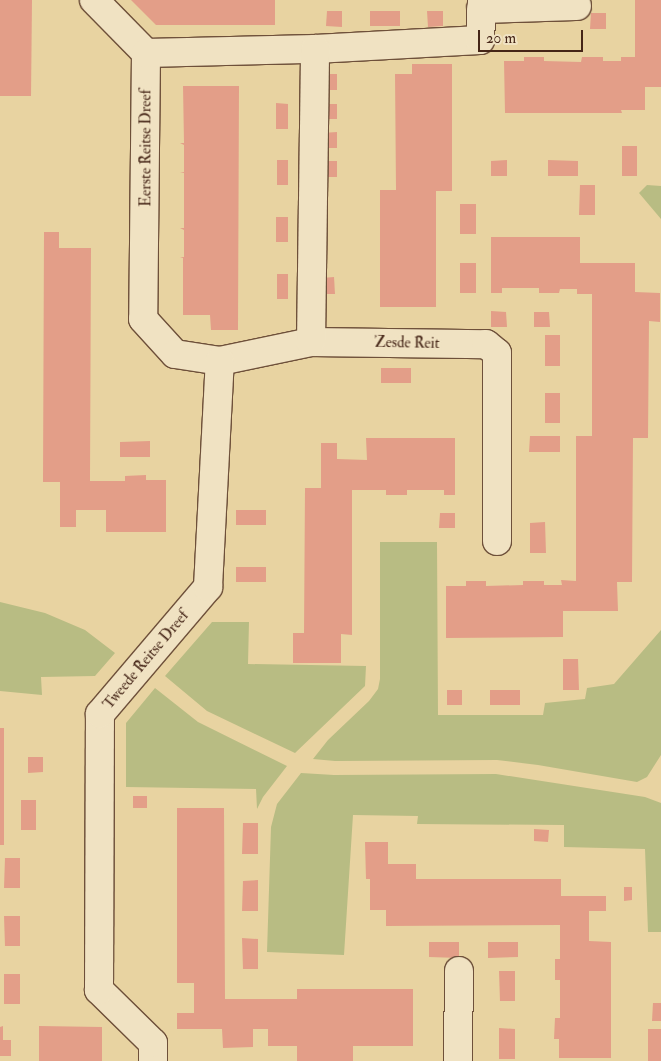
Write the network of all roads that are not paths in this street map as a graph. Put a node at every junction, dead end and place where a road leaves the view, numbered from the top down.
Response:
1 (94, 0) edge
2 (481, 5) edge
3 (577, 6) dead end
4 (315, 49) junction
5 (146, 53) junction
6 (144, 319) joint
7 (311, 342) junction
8 (220, 361) junction
9 (497, 541) dead end
10 (459, 971) dead end
11 (153, 1061) edge
12 (458, 1061) edge

1 - 5 street
2 - 3 street
2 - 4 street
4 - 5 street
4 - 7 street
5 - 6 street, Eerste Reitse Dreef
6 - 8 street, Zesde Reit
7 - 8 street, Zesde Reit
7 - 9 street, Zesde Reit
8 - 11 street, Tweede Reitse Dreef
10 - 12 street

